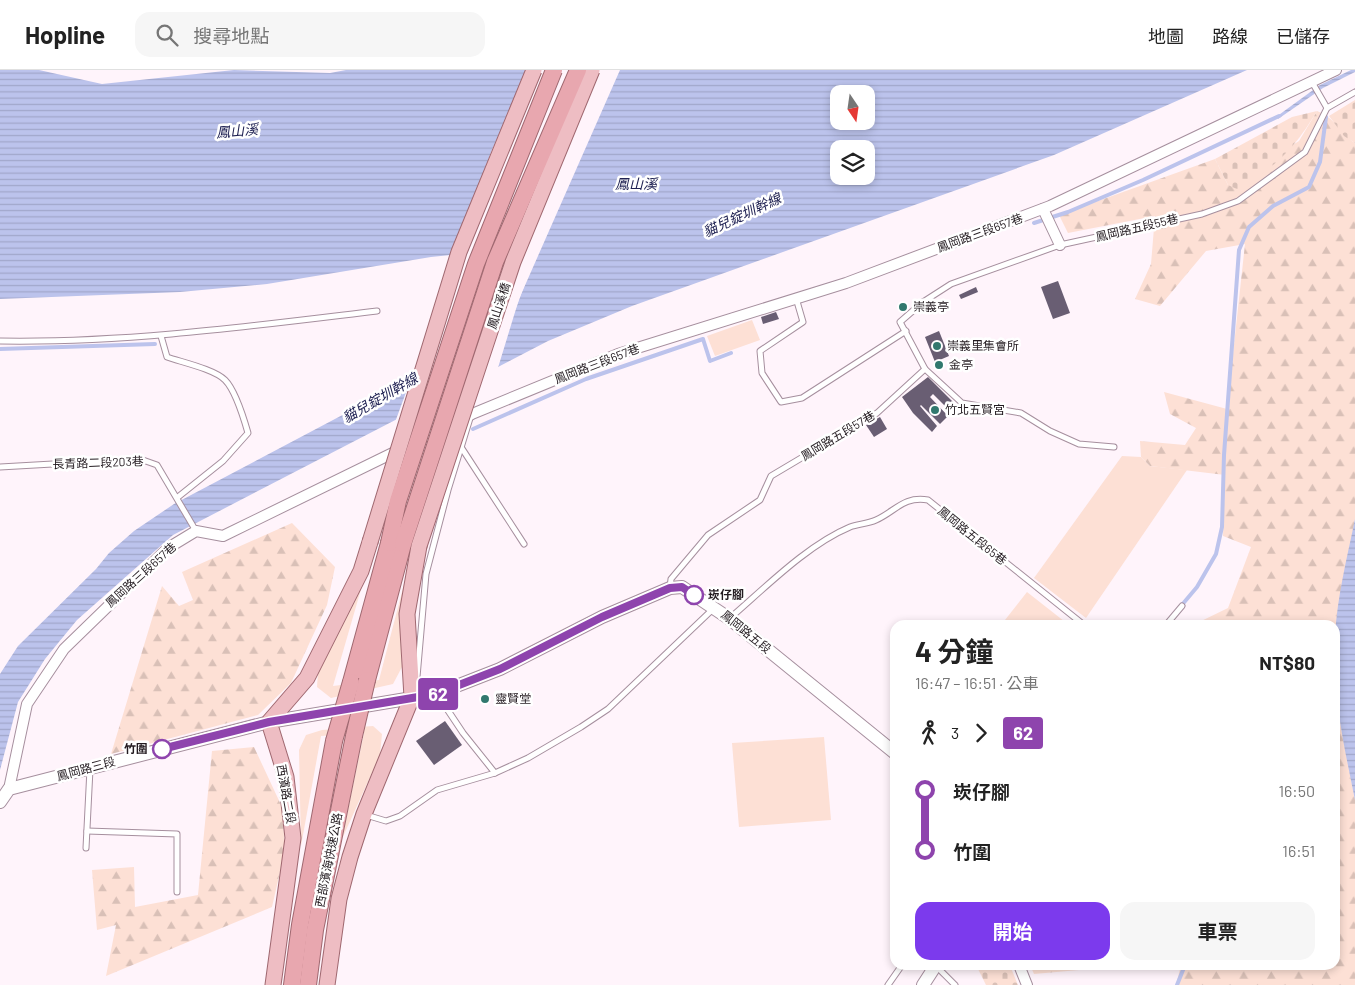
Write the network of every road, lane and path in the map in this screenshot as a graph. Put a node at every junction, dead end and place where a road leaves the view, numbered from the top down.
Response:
1 (534, 70) edge
2 (554, 70) edge
3 (578, 70) edge
4 (592, 70) edge
5 (1336, 70) edge
6 (1312, 82) junction
7 (1355, 92) edge
8 (1327, 108) junction
9 (1043, 209) junction
10 (1060, 245) junction
11 (796, 298) junction
12 (377, 311) dead end
13 (906, 331) junction
14 (161, 336) junction
15 (0, 342) edge
16 (925, 369) junction
17 (472, 414) junction
18 (1114, 446) dead end
19 (461, 447) junction
20 (0, 467) edge
21 (178, 497) junction
22 (196, 531) junction
23 (403, 544) junction
24 (524, 544) dead end
25 (670, 588) junction
26 (1182, 606) dead end
27 (714, 608) junction
28 (730, 619) junction
29 (1078, 620) edge
30 (1170, 620) edge
31 (436, 694) junction
32 (412, 697) junction
33 (269, 722) junction
34 (890, 749) edge
35 (90, 768) junction
36 (495, 772) junction
37 (9, 789) junction
38 (0, 802) edge
39 (364, 814) junction
40 (87, 831) junction
41 (86, 848) dead end
42 (178, 892) dead end
43 (898, 970) edge
44 (933, 970) edge
45 (941, 970) edge
46 (1021, 970) edge
47 (273, 985) edge
48 (292, 985) edge
49 (308, 985) edge
50 (327, 985) edge
51 (888, 985) edge
52 (923, 985) edge
53 (955, 985) edge
54 (1027, 985) edge

1 - 33 main road, bridge
2 - 23 highway, bridge
3 - 23 highway, 鳳山溪橋, bridge
4 - 23 main road, 鳳山溪橋, bridge
5 - 6 street, 鳳岡路三段657巷
6 - 8 lane
6 - 9 street, 鳳岡路三段657巷
7 - 8 lane
8 - 10 lane, 鳳岡路五段55巷
9 - 10 street
9 - 11 street, 鳳岡路三段657巷
10 - 13 lane, 鳳岡路五段55巷
11 - 13 lane
11 - 17 street, 鳳岡路三段657巷
12 - 14 lane
13 - 16 lane
14 - 15 lane
14 - 21 lane
16 - 18 lane
16 - 25 lane, 鳳岡路五段57巷
17 - 19 lane
17 - 22 street, 鳳岡路三段657巷
19 - 24 lane
19 - 32 lane
20 - 21 lane, 長青路二段203巷
21 - 22 lane, 長青路二段203巷
22 - 37 street, 鳳岡路三段657巷
23 - 32 main road
23 - 48 highway, 西部濱海快速公路, bridge
23 - 49 highway, 西部濱海快速公路, bridge
25 - 27 street, 鳳岡路五段
25 - 31 street
26 - 30 lane
27 - 28 street, 鳳岡路五段
27 - 36 lane
28 - 29 lane, 鳳岡路五段65巷
28 - 34 street, 鳳岡路五段
31 - 32 street
31 - 36 lane
32 - 33 street, 鳳岡路三段
32 - 39 main road
33 - 35 street, 鳳岡路三段
33 - 47 main road, 西濱路二段
35 - 37 street, 鳳岡路三段
35 - 40 lane
36 - 39 lane
37 - 38 street
39 - 50 main road
40 - 41 lane
40 - 42 lane
43 - 51 lane
44 - 52 street
45 - 53 lane
46 - 54 street

